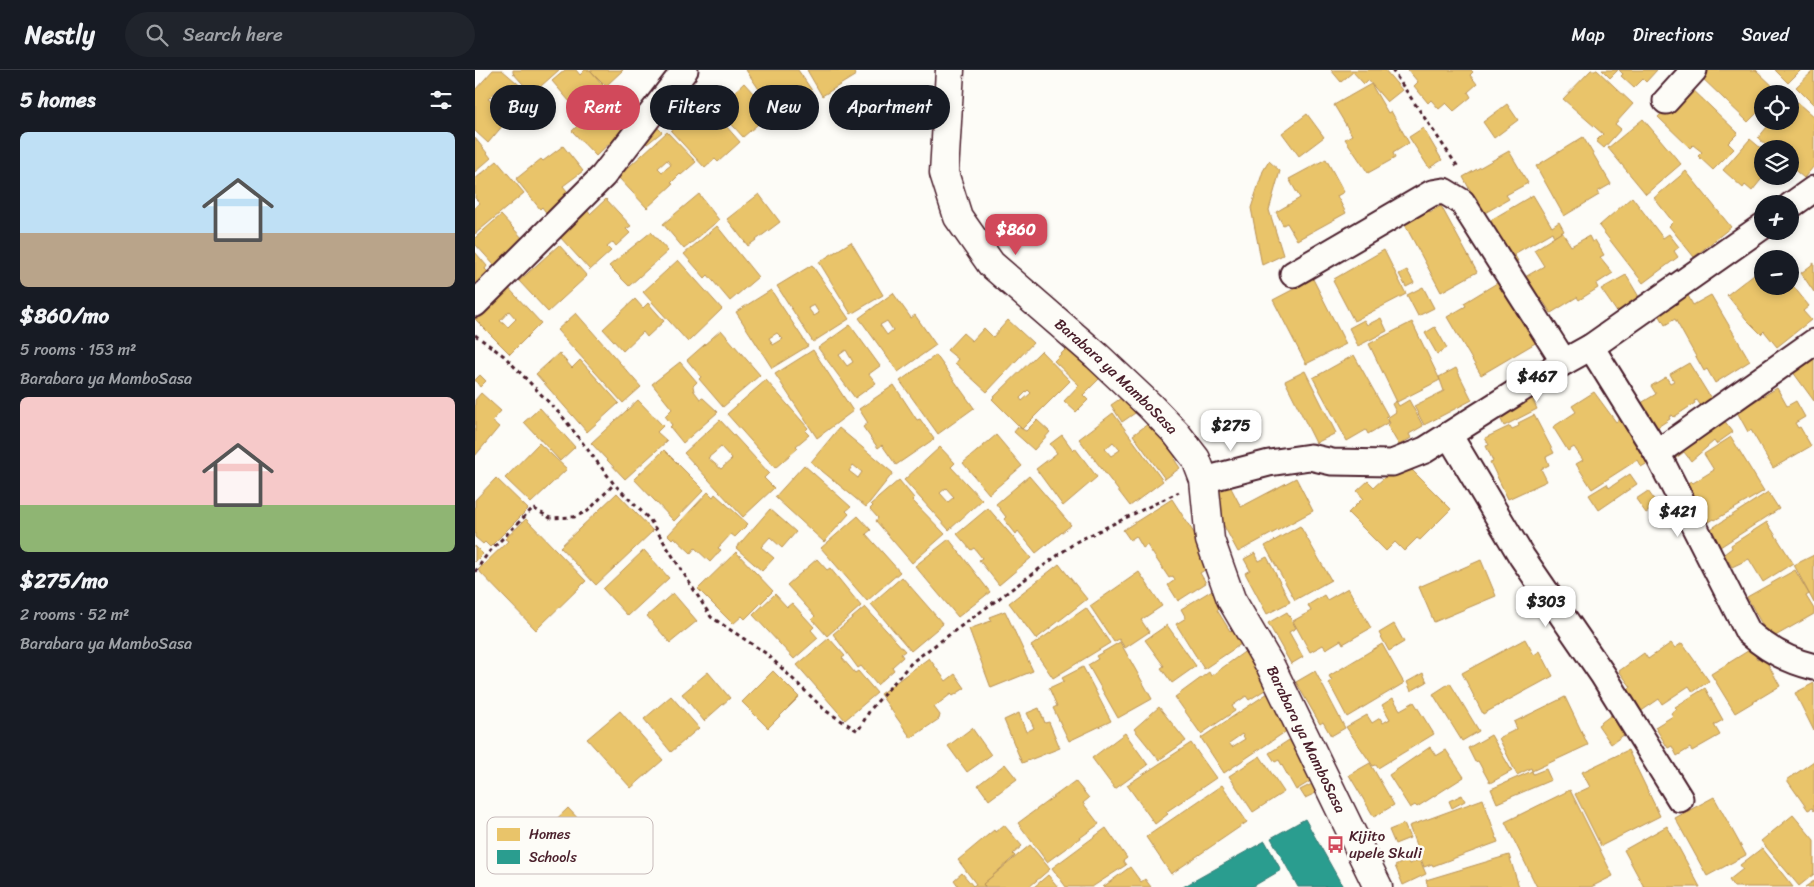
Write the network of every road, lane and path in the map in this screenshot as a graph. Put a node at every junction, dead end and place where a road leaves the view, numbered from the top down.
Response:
1 (685, 70) edge
2 (950, 70) edge
3 (1392, 70) edge
4 (1694, 70) edge
5 (1666, 101) dead end
6 (1814, 190) edge
7 (1444, 191) junction
8 (1799, 200) edge
9 (1754, 232) edge
10 (1293, 274) dead end
11 (475, 304) edge
12 (475, 335) edge
13 (1814, 342) edge
14 (1591, 347) junction
15 (1564, 362) junction
16 (1449, 435) junction
17 (1657, 453) junction
18 (1204, 480) junction
19 (614, 484) junction
20 (475, 572) edge
21 (1814, 667) edge
22 (1680, 799) dead end
23 (1378, 887) edge

1 - 11 street
2 - 18 street, Barabara ya MamboSasa
3 - 7 path
4 - 5 street
6 - 8 street
7 - 10 street
7 - 15 street
9 - 14 street
12 - 19 path
13 - 17 street
14 - 15 street
14 - 17 street
15 - 16 street
16 - 18 street
16 - 22 street
17 - 21 street
18 - 19 path
18 - 23 street, Barabara ya MamboSasa
19 - 20 path

